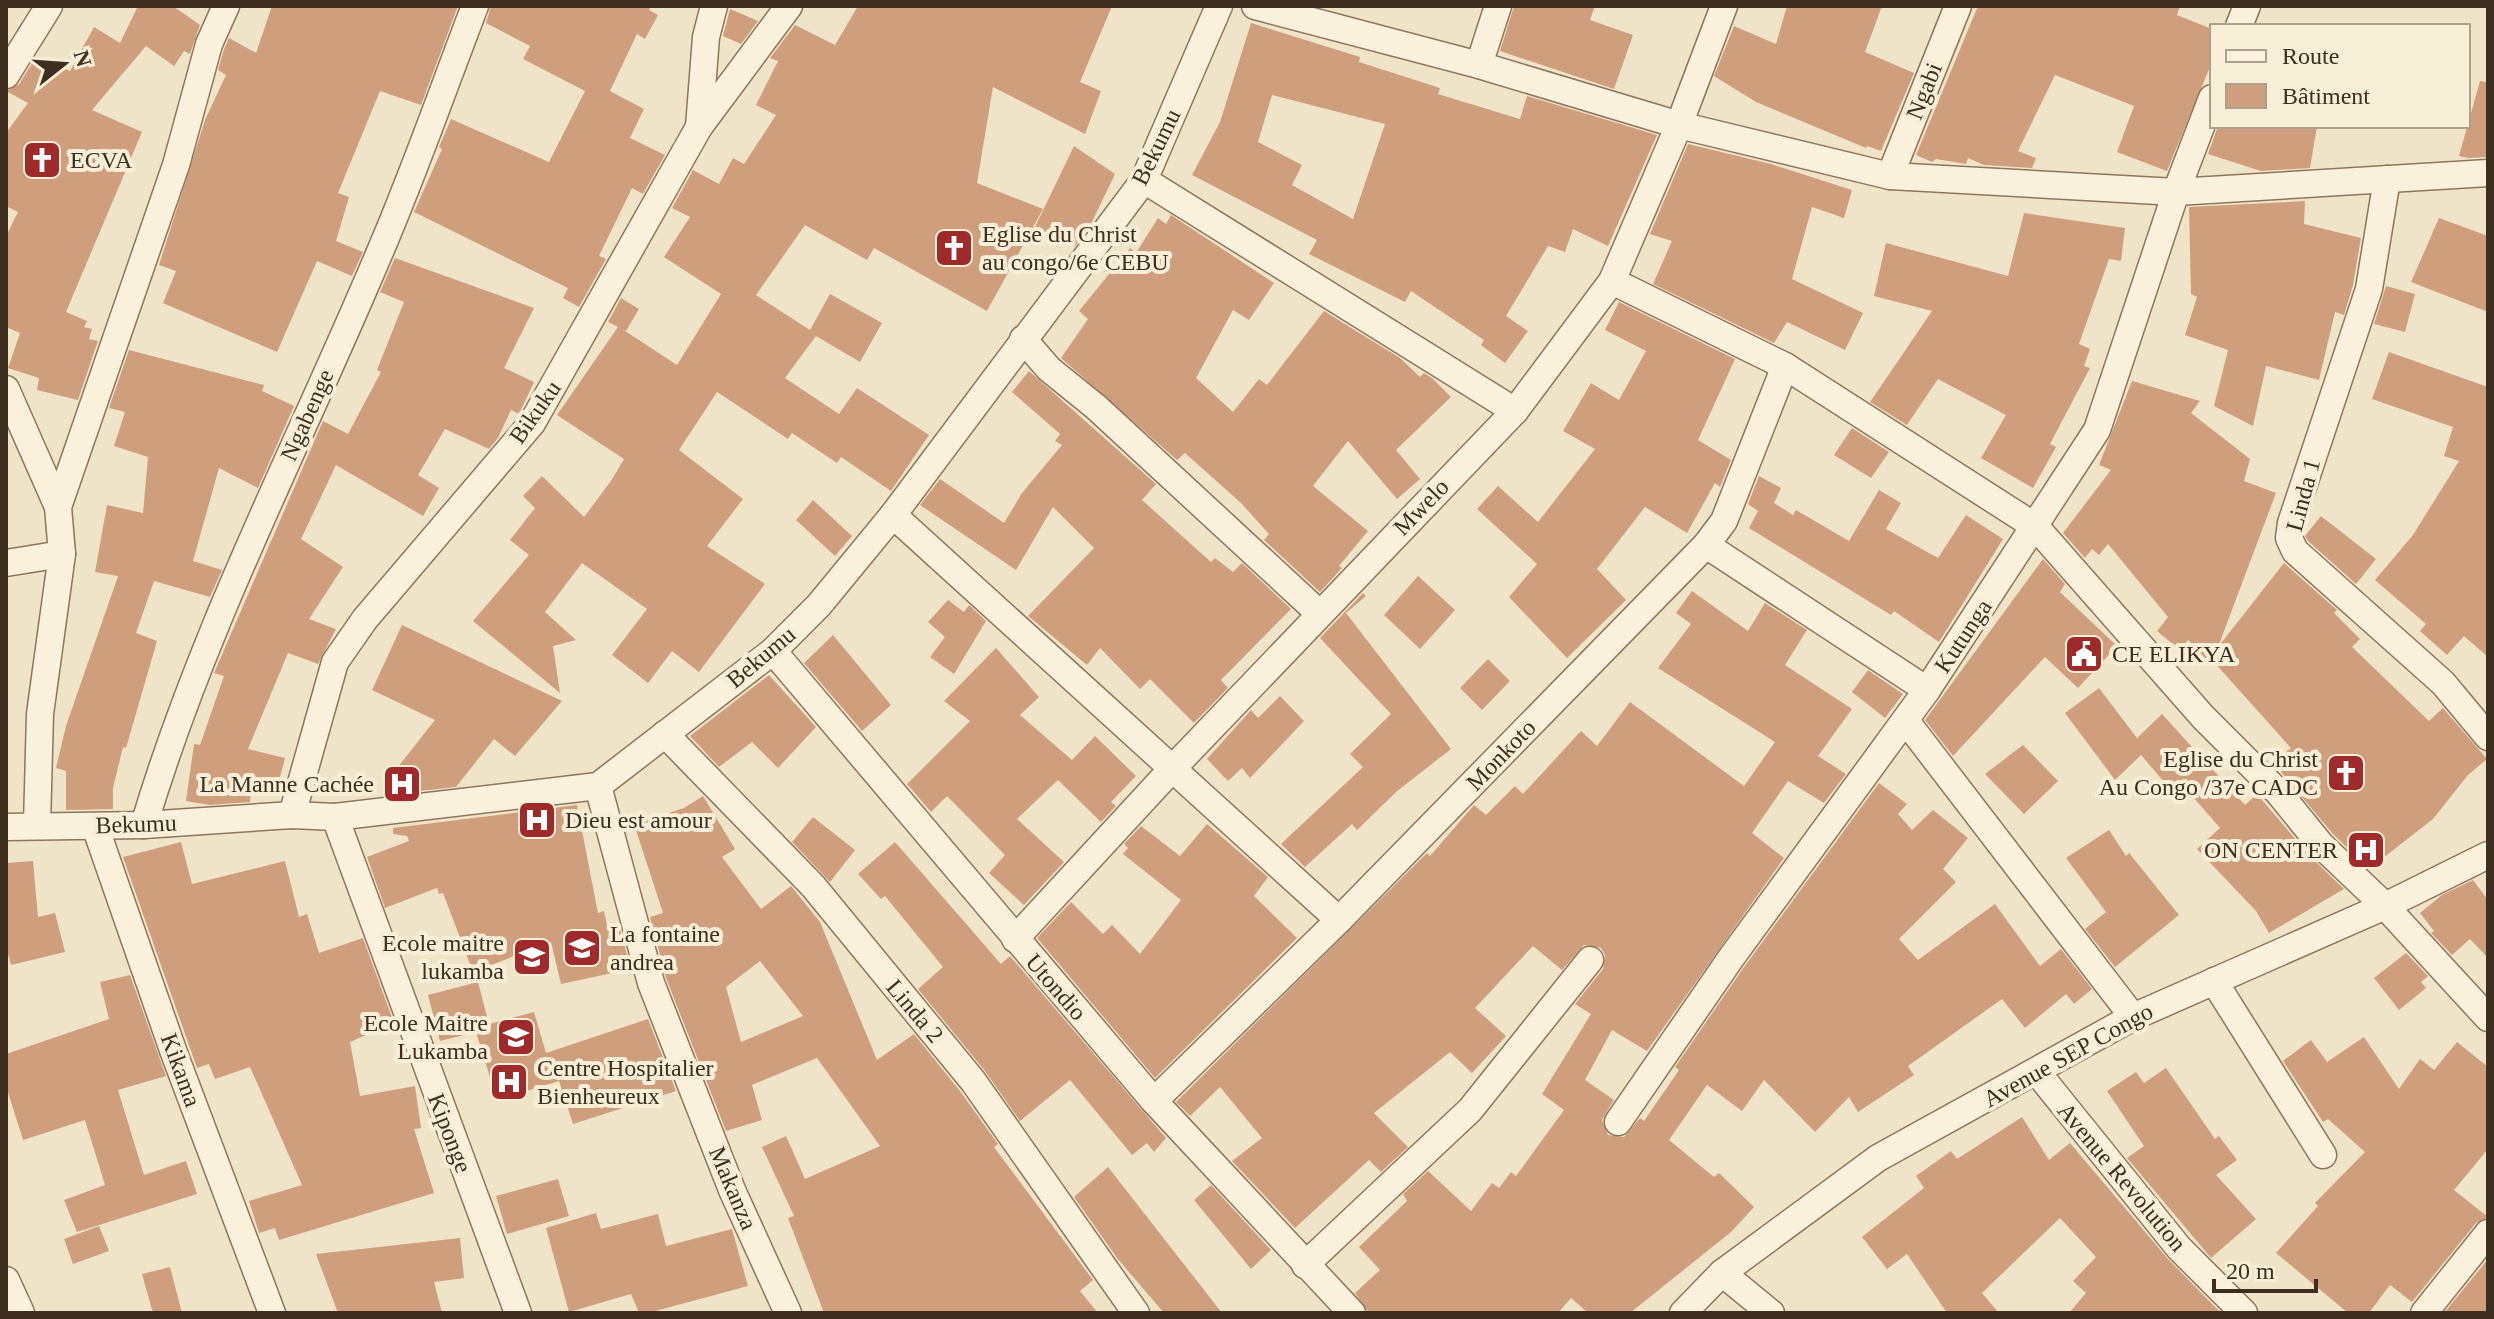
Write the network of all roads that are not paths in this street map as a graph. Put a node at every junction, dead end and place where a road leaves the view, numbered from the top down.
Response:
1 (49, 6) edge
2 (226, 6) edge
3 (475, 6) edge
4 (714, 6) edge
5 (789, 6) edge
6 (1219, 6) edge
7 (1255, 6) edge
8 (1498, 6) edge
9 (1724, 6) edge
10 (1958, 6) edge
11 (1479, 65) junction
12 (6, 75) edge
13 (2210, 103) edge
14 (1679, 125) junction
15 (699, 127) junction
16 (2488, 173) edge
17 (1890, 176) junction
18 (2387, 179) junction
19 (1144, 180) junction
20 (2176, 192) junction
21 (1612, 281) junction
22 (1023, 339) junction
23 (1785, 366) junction
24 (6, 389) edge
25 (1515, 411) junction
26 (58, 507) junction
27 (893, 515) junction
28 (2036, 527) junction
29 (1706, 545) junction
30 (62, 554) junction
31 (6, 563) edge
32 (1319, 613) junction
33 (773, 651) junction
34 (1927, 690) junction
35 (1906, 721) junction
36 (665, 734) junction
37 (2488, 737) edge
38 (1171, 770) junction
39 (598, 786) junction
40 (292, 815) junction
41 (335, 817) junction
42 (37, 825) junction
43 (144, 825) junction
44 (95, 826) junction
45 (6, 827) edge
46 (2488, 855) edge
47 (2385, 906) junction
48 (1339, 920) junction
49 (1015, 939) junction
50 (1590, 960) dead end
51 (2214, 981) junction
52 (2133, 1017) junction
53 (2488, 1018) edge
54 (2037, 1072) junction
55 (1154, 1101) junction
56 (1618, 1122) dead end
57 (2323, 1155) dead end
58 (2488, 1233) edge
59 (1305, 1265) junction
60 (1722, 1273) junction
61 (6, 1280) edge
62 (21, 1313) edge
63 (272, 1313) edge
64 (518, 1313) edge
65 (788, 1313) edge
66 (1136, 1313) edge
67 (1352, 1313) edge
68 (1683, 1313) edge
69 (1771, 1313) edge
70 (2244, 1313) edge
71 (2424, 1313) edge

1 - 12 street
2 - 26 street
3 - 43 street, Ngabenge
4 - 15 street
5 - 15 street, Bikuku
6 - 19 street, Bekumu
7 - 11 street
8 - 11 street
9 - 14 street, Mwelo
10 - 17 street, Ngabi
11 - 14 street
13 - 20 street, Kutunga
14 - 17 street
14 - 21 street, Mwelo
15 - 40 street, Bikuku
16 - 18 street
17 - 20 street
18 - 20 street
18 - 37 street, Linda 1
19 - 22 street, Bekumu
19 - 25 street
20 - 28 street, Kutunga
21 - 23 street
21 - 25 street, Mwelo
22 - 27 street, Bekumu
22 - 32 street
23 - 28 street
23 - 29 street, Monkoto
24 - 26 street
25 - 32 street, Mwelo
26 - 30 street
27 - 33 street, Bekumu
27 - 38 street
28 - 34 street, Kutunga
28 - 47 street
29 - 34 street
29 - 48 street, Monkoto
30 - 31 street
30 - 42 street
32 - 38 street, Mwelo
33 - 36 street, Bekumu
33 - 49 street, Utondio
34 - 35 street, Kutunga
35 - 52 street
35 - 56 street, Kutunga
36 - 39 street, Bekumu
36 - 66 street, Linda 2
38 - 48 street
38 - 49 street, Mwelo
39 - 41 street, Bekumu
39 - 65 street, Makanza
40 - 41 street, Bekumu
40 - 43 street, Bekumu
41 - 64 street, Kiponge
42 - 44 street, Bekumu
42 - 45 street, Bekumu
43 - 44 street, Bekumu
44 - 63 street, Kikama
46 - 47 street, Avenue SEP Congo
47 - 51 street, Avenue SEP Congo
47 - 53 street
48 - 55 street, Monkoto
49 - 55 street, Utondio
50 - 59 street
51 - 52 street, Avenue SEP Congo
51 - 57 street
52 - 54 street, Avenue SEP Congo
54 - 60 street, Avenue SEP Congo
54 - 70 street, Avenue Revolution
55 - 59 street, Utondio
58 - 71 street
59 - 67 street, Utondio
60 - 68 street, Avenue SEP Congo
60 - 69 street
61 - 62 street

